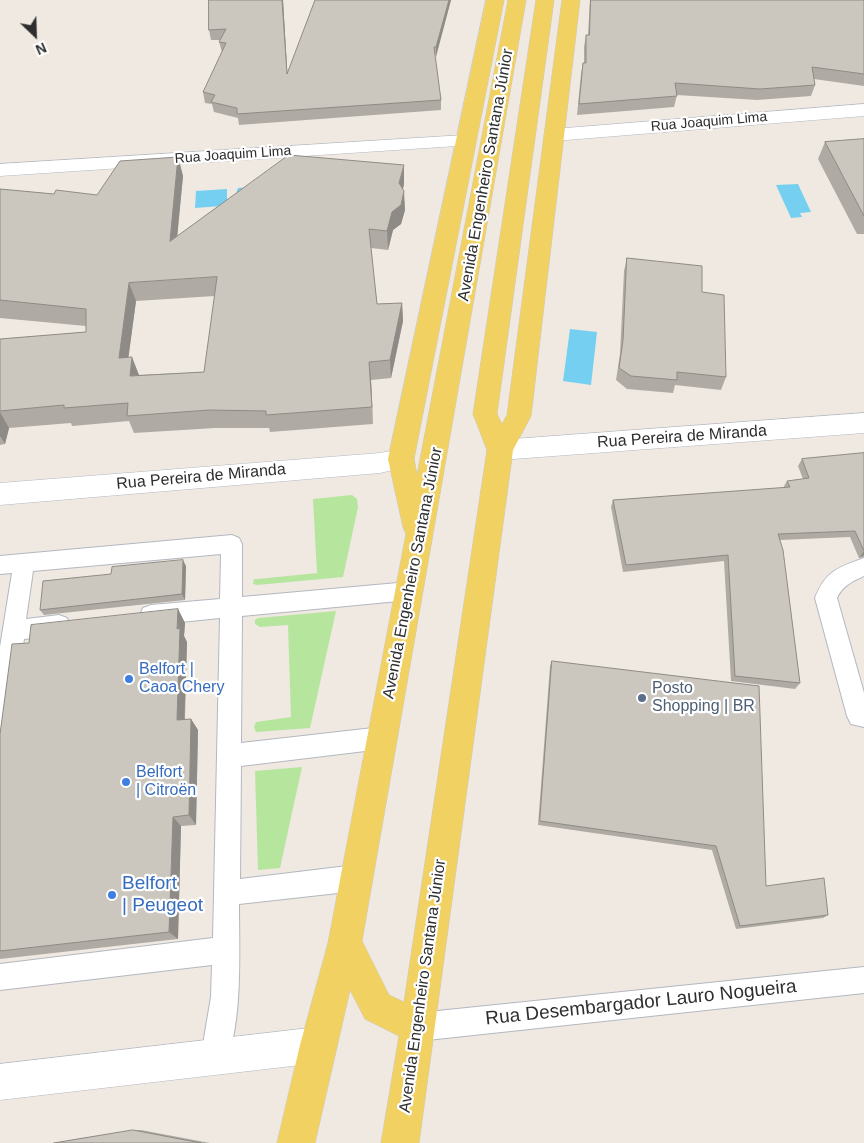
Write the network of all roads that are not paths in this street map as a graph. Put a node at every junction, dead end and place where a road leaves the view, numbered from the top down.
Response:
1 (495, 0) edge
2 (518, 0) edge
3 (545, 0) edge
4 (571, 0) edge
5 (864, 110) edge
6 (554, 135) junction
7 (465, 141) junction
8 (0, 170) edge
9 (864, 422) edge
10 (500, 450) junction
11 (401, 459) junction
12 (0, 494) edge
13 (418, 537) junction
14 (24, 563) junction
15 (0, 565) edge
16 (864, 567) edge
17 (409, 590) junction
18 (231, 606) junction
19 (132, 617) edge
20 (83, 622) edge
21 (14, 630) junction
22 (856, 675) edge
23 (864, 716) edge
24 (0, 720) edge
25 (382, 738) junction
26 (228, 756) junction
27 (356, 878) junction
28 (226, 893) junction
29 (345, 943) junction
30 (226, 950) junction
31 (0, 976) edge
32 (864, 980) edge
33 (418, 1026) junction
34 (318, 1045) junction
35 (215, 1056) junction
36 (0, 1082) edge
37 (296, 1143) edge
38 (400, 1143) edge

1 - 7 main road
2 - 13 main road, Avenida Engenheiro Santana Júnior
3 - 10 main road, Avenida Engenheiro Santana Júnior
4 - 6 main road
5 - 6 street, Rua Joaquim Lima
6 - 10 main road
7 - 8 street, Rua Joaquim Lima
7 - 11 main road
9 - 10 street, Rua Pereira de Miranda
10 - 33 main road, Avenida Engenheiro Santana Júnior
11 - 12 street, Rua Pereira de Miranda
11 - 13 main road
13 - 17 main road, Avenida Engenheiro Santana Júnior
14 - 15 lane
14 - 18 lane
14 - 21 lane
16 - 22 lane
17 - 18 lane
17 - 25 main road, Avenida Engenheiro Santana Júnior
18 - 19 lane
18 - 26 lane
20 - 21 lane
21 - 24 lane
22 - 23 lane
25 - 26 lane
25 - 27 main road, Avenida Engenheiro Santana Júnior
26 - 28 lane
27 - 28 lane
27 - 29 main road, Avenida Engenheiro Santana Júnior
28 - 30 lane
29 - 33 main road
29 - 34 main road, Avenida Engenheiro Santana Júnior
30 - 31 lane
30 - 35 lane
32 - 33 lane, Rua Desembargador Lauro Nogueira
33 - 38 main road, Avenida Engenheiro Santana Júnior
34 - 35 street
34 - 37 main road, Avenida Engenheiro Santana Júnior
35 - 36 street

